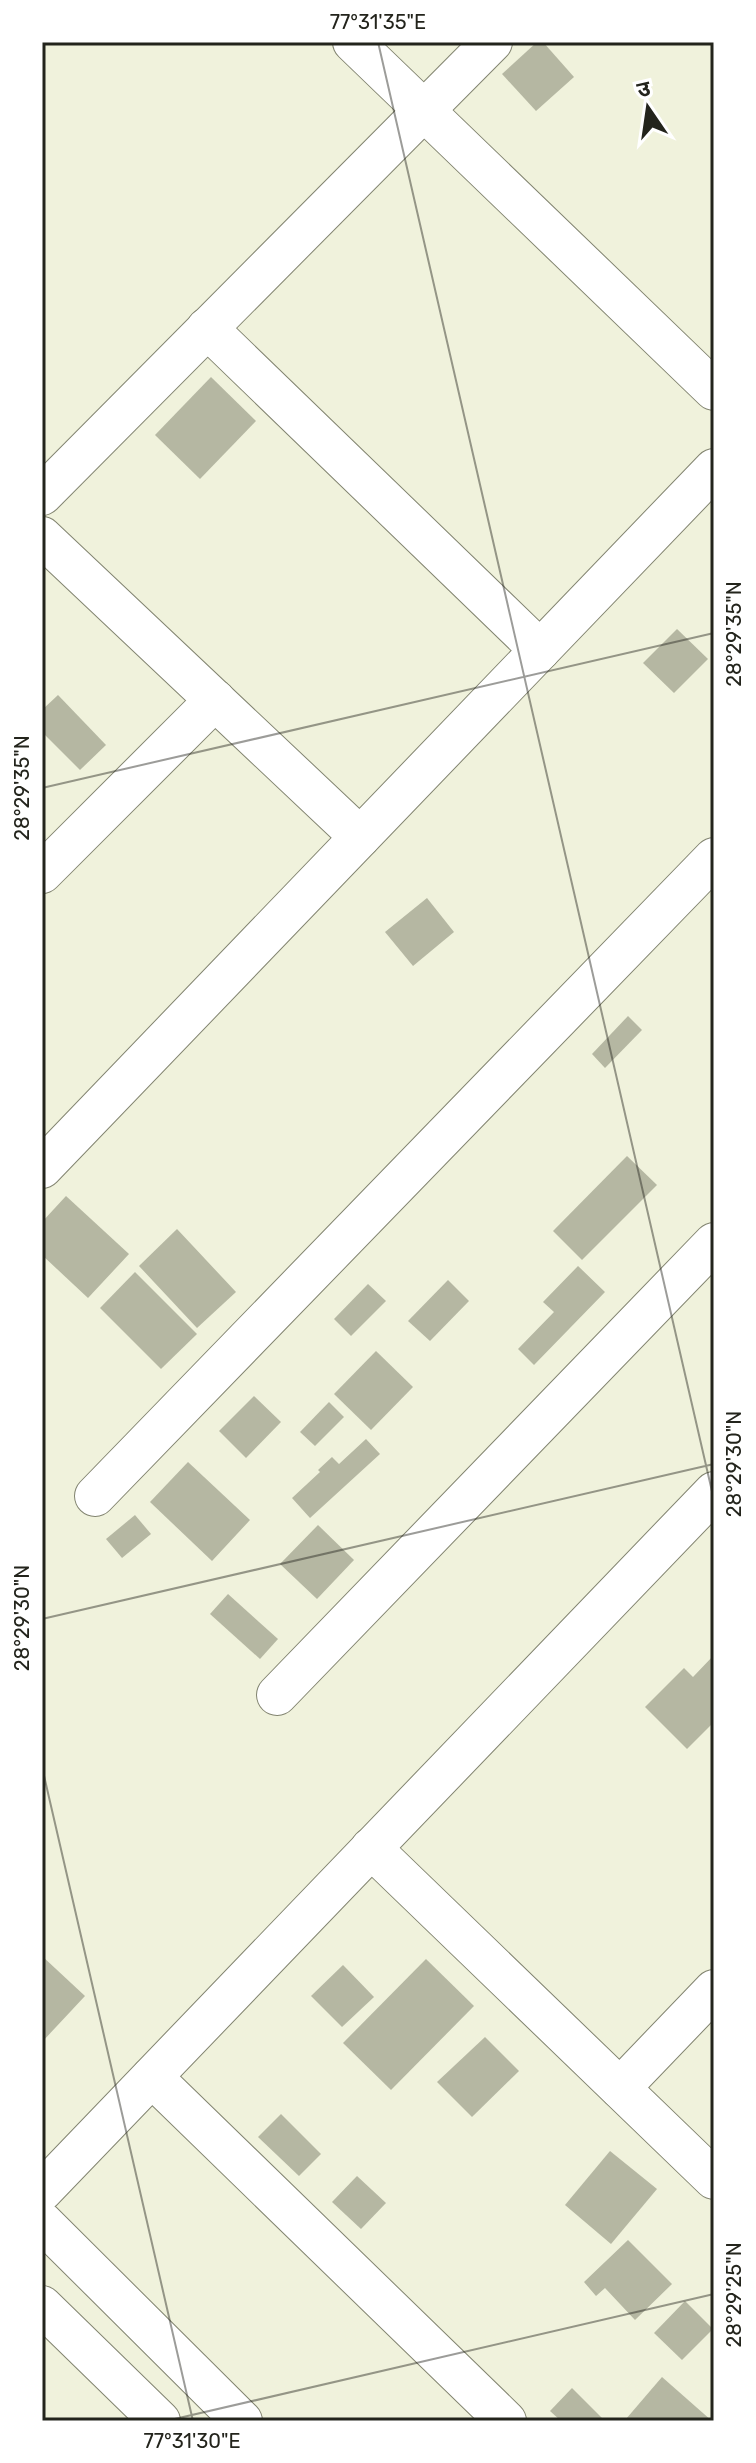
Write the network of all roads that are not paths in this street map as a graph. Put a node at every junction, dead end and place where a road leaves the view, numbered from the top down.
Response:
1 (353, 42) edge
2 (492, 42) edge
3 (424, 110) junction
4 (207, 328) junction
5 (714, 390) edge
6 (714, 469) edge
7 (42, 495) edge
8 (42, 537) edge
9 (540, 650) junction
10 (215, 700) junction
11 (360, 837) junction
12 (714, 858) edge
13 (42, 873) edge
14 (42, 1168) edge
15 (714, 1243) edge
16 (714, 1492) edge
17 (95, 1496) dead end
18 (277, 1695) dead end
19 (371, 1848) junction
20 (714, 1990) edge
21 (152, 2077) junction
22 (620, 2088) junction
23 (714, 2179) edge
24 (42, 2191) edge
25 (42, 2222) edge
26 (42, 2306) edge
27 (160, 2421) edge
28 (242, 2421) edge
29 (506, 2421) edge

1 - 3 street
2 - 3 street
3 - 4 street
3 - 5 street
4 - 7 street
4 - 9 street
6 - 9 street
8 - 10 street
9 - 11 street
10 - 11 street
10 - 13 street
11 - 14 street
12 - 17 street
15 - 18 street
16 - 19 street
19 - 21 street
19 - 22 street
20 - 22 street
21 - 24 street
21 - 29 street
22 - 23 street
25 - 28 street
26 - 27 street

